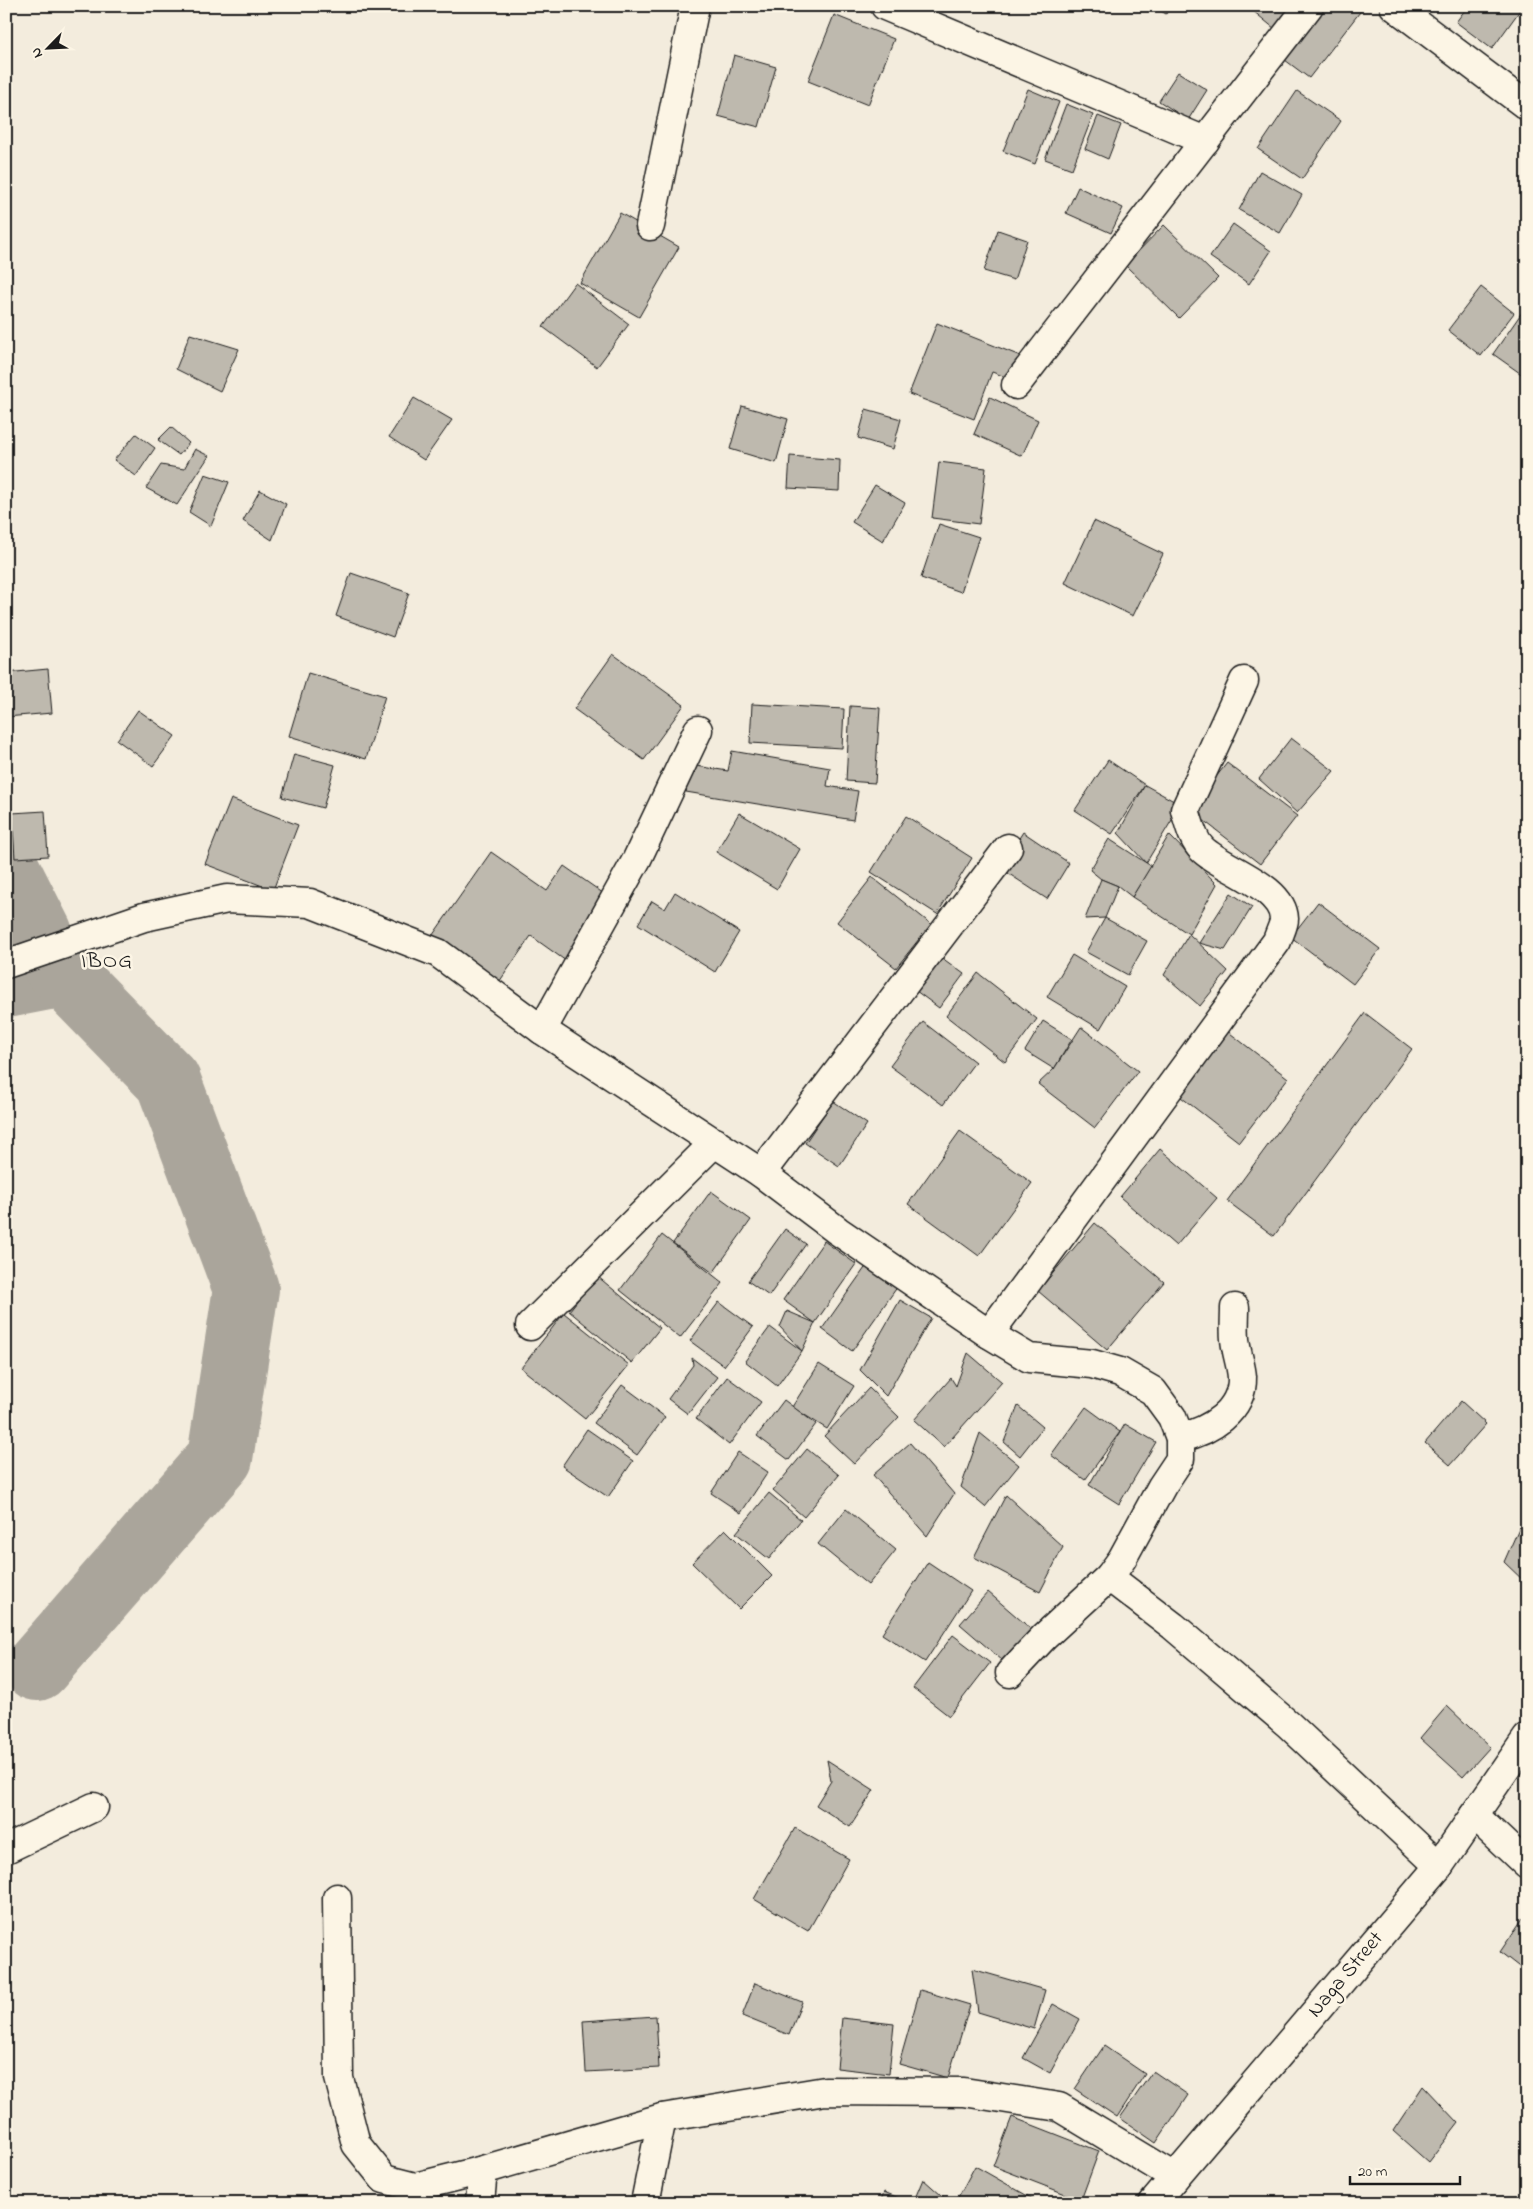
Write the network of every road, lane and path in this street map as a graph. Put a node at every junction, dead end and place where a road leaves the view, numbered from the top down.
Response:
1 (695, 6) edge
2 (885, 6) edge
3 (1309, 6) edge
4 (1394, 6) edge
5 (1527, 106) edge
6 (1205, 141) junction
7 (650, 226) dead end
8 (1016, 386) dead end
9 (1244, 681) dead end
10 (698, 730) dead end
11 (1008, 848) dead end
12 (6, 964) edge
13 (542, 1030) junction
14 (714, 1142) junction
15 (761, 1173) junction
16 (1235, 1308) dead end
17 (530, 1326) dead end
18 (989, 1334) junction
19 (1180, 1438) junction
20 (1108, 1577) junction
21 (1010, 1673) dead end
22 (1527, 1738) edge
23 (94, 1807) dead end
24 (1474, 1815) junction
25 (6, 1849) edge
26 (1527, 1865) edge
27 (1439, 1866) junction
28 (336, 1898) dead end
29 (662, 2118) junction
30 (483, 2170) junction
31 (1175, 2177) junction
32 (480, 2203) edge
33 (645, 2203) edge
34 (1153, 2203) edge

1 - 7 street
2 - 6 street
3 - 6 street
4 - 5 street
6 - 8 street
9 - 18 street
10 - 13 street
11 - 15 street
12 - 13 street
13 - 14 street
14 - 15 street
14 - 17 street
15 - 18 street
16 - 19 street
18 - 19 street
19 - 20 street
20 - 21 street
20 - 27 street
22 - 24 street, Naga Street
23 - 25 street
24 - 26 street
24 - 27 street, Naga Street
27 - 31 street, Naga Street
28 - 30 street
29 - 30 street
29 - 31 street
29 - 33 street
30 - 32 street
31 - 34 street, Naga Street

